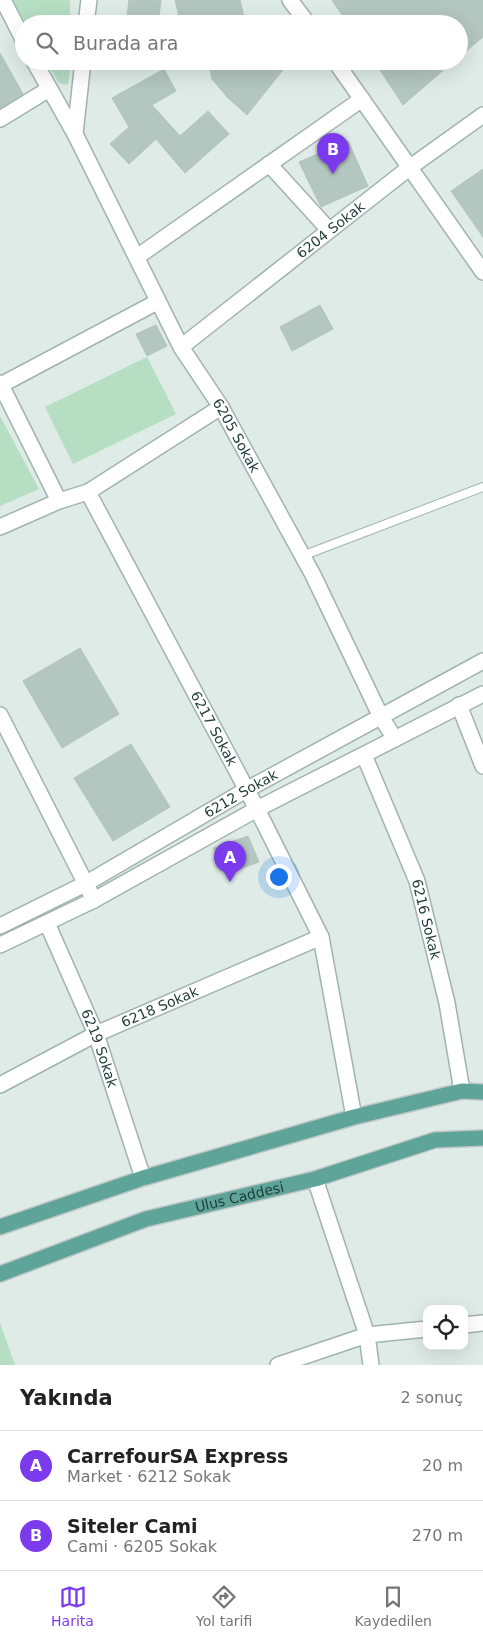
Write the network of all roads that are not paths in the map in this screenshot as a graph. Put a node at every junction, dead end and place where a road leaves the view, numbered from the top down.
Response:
1 (3, 0) edge
2 (89, 0) edge
3 (290, 0) edge
4 (87, 15) edge
5 (301, 15) edge
6 (15, 23) edge
7 (39, 70) edge
8 (82, 70) edge
9 (341, 70) edge
10 (49, 89) junction
11 (362, 100) junction
12 (483, 115) edge
13 (0, 119) edge
14 (75, 134) junction
15 (270, 164) junction
16 (409, 168) junction
17 (329, 230) junction
18 (137, 256) junction
19 (483, 272) edge
20 (158, 302) junction
21 (181, 347) junction
22 (0, 384) edge
23 (221, 407) junction
24 (483, 488) edge
25 (88, 492) junction
26 (59, 501) junction
27 (0, 527) edge
28 (302, 556) junction
29 (483, 661) edge
30 (483, 694) edge
31 (460, 705) junction
32 (0, 715) edge
33 (381, 717) junction
34 (395, 739) junction
35 (364, 755) junction
36 (483, 766) edge
37 (246, 790) junction
38 (257, 810) junction
39 (85, 884) junction
40 (94, 900) junction
41 (47, 923) junction
42 (0, 926) edge
43 (322, 937) junction
44 (0, 945) edge
45 (96, 1034) junction
46 (0, 1085) edge
47 (462, 1091) junction
48 (483, 1092) edge
49 (354, 1117) junction
50 (483, 1138) edge
51 (142, 1178) junction
52 (315, 1179) junction
53 (0, 1227) edge
54 (0, 1274) edge
55 (483, 1323) edge
56 (468, 1325) edge
57 (423, 1329) edge
58 (367, 1335) junction
59 (278, 1365) edge
60 (371, 1365) edge

1 - 6 street
2 - 4 street
3 - 5 street
7 - 10 street, 6205 Sokak
8 - 14 street
9 - 11 street
10 - 13 street
10 - 14 street, 6205 Sokak
11 - 15 street
11 - 16 street
12 - 16 street, 6204 Sokak
14 - 18 street, 6205 Sokak
15 - 17 street
15 - 18 street
16 - 17 street, 6204 Sokak
16 - 19 street
17 - 21 street, 6204 Sokak
18 - 20 street, 6205 Sokak
20 - 21 street, 6205 Sokak
20 - 22 street
21 - 23 street, 6205 Sokak
22 - 26 street
23 - 25 street
23 - 28 street, 6205 Sokak
24 - 28 lane
25 - 26 street
25 - 37 street, 6217 Sokak
26 - 27 street
28 - 33 street, 6205 Sokak
29 - 33 street, 6212 Sokak
30 - 31 street, 6212 Sokak
31 - 34 street, 6212 Sokak
31 - 36 street
32 - 39 street
33 - 34 street, 6205 Sokak
33 - 37 street, 6212 Sokak
34 - 35 street, 6212 Sokak
35 - 38 street, 6212 Sokak
35 - 47 street, 6216 Sokak
37 - 38 street, 6217 Sokak
37 - 39 street, 6212 Sokak
38 - 40 street, 6212 Sokak
38 - 43 street, 6217 Sokak
39 - 40 street
39 - 42 street, 6212 Sokak
40 - 41 street, 6212 Sokak
41 - 44 street, 6212 Sokak
41 - 45 street, 6219 Sokak
43 - 45 street, 6218 Sokak
43 - 49 street, 6217 Sokak
45 - 46 street, 6218 Sokak
45 - 51 street, 6219 Sokak
47 - 48 main road
47 - 49 main road
49 - 51 main road
50 - 52 main road, Ulus Caddesi
51 - 53 main road
52 - 54 main road, Ulus Caddesi
52 - 58 street
55 - 56 street
57 - 58 street
58 - 59 street
58 - 60 street

